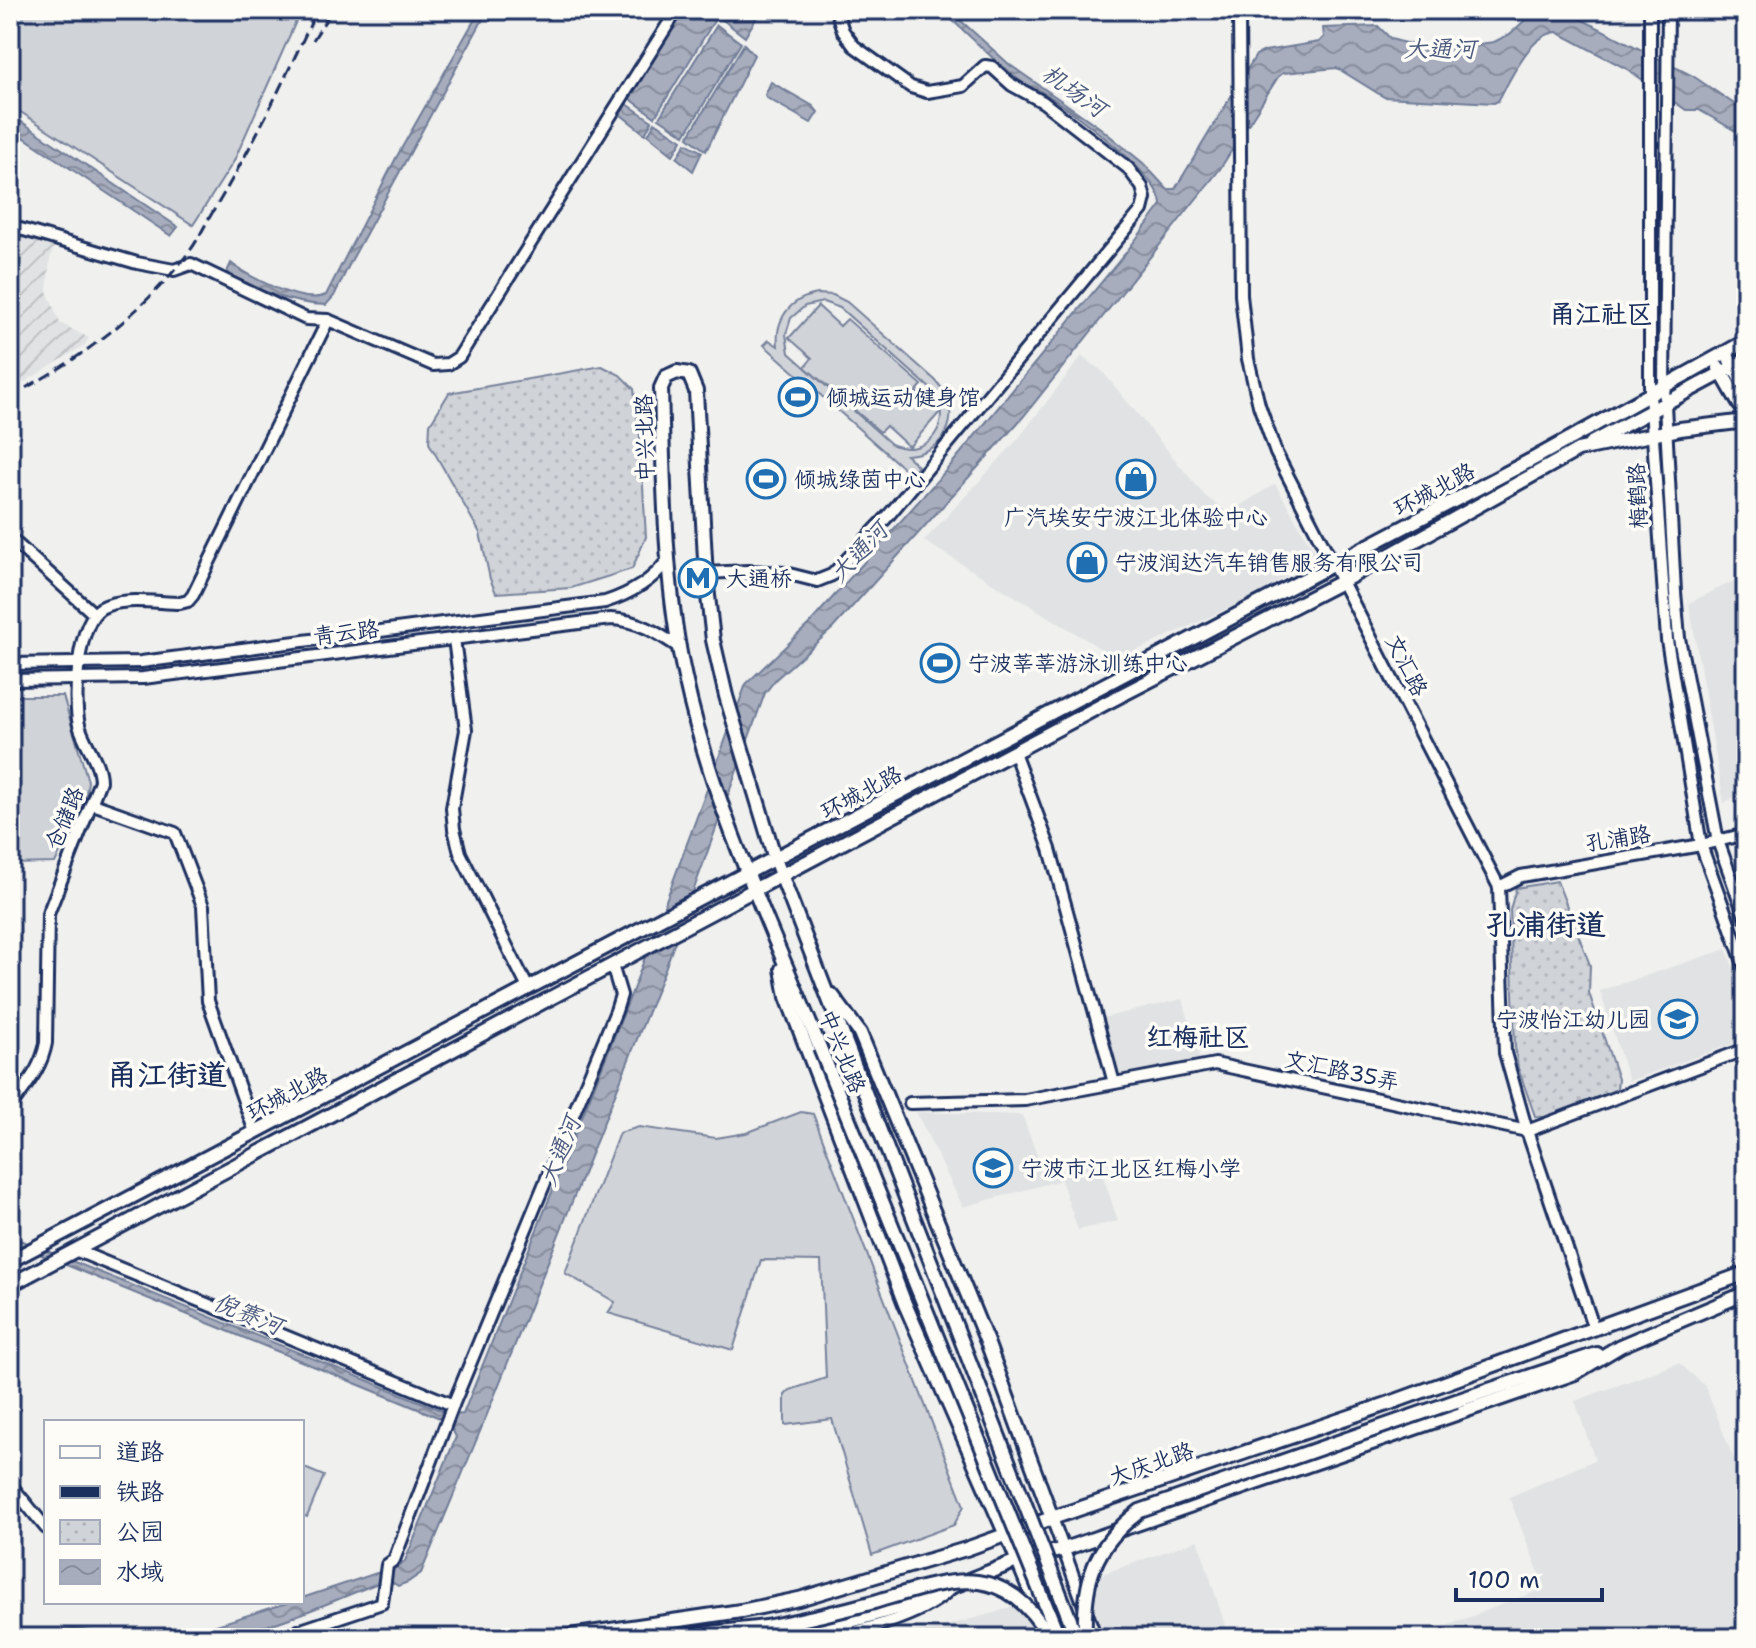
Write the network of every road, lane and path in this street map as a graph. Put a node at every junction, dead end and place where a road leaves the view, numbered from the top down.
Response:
1 (677, 10) edge
2 (836, 10) edge
3 (1239, 10) edge
4 (1650, 10) edge
5 (1668, 10) edge
6 (10, 226) edge
7 (328, 320) junction
8 (1746, 341) edge
9 (1719, 356) junction
10 (1746, 360) edge
11 (1727, 370) junction
12 (1664, 386) junction
13 (1746, 389) edge
14 (1650, 394) junction
15 (1664, 403) junction
16 (1746, 409) edge
17 (1652, 410) junction
18 (1746, 421) edge
19 (1660, 433) junction
20 (1578, 450) junction
21 (10, 538) edge
22 (667, 561) junction
23 (1333, 565) junction
24 (706, 573) junction
25 (1341, 582) junction
26 (94, 614) junction
27 (454, 639) junction
28 (680, 648) junction
29 (79, 663) junction
30 (10, 664) edge
31 (76, 679) junction
32 (10, 680) edge
33 (1014, 752) junction
34 (93, 804) junction
35 (1746, 834) edge
36 (1718, 841) junction
37 (1701, 845) junction
38 (775, 859) junction
39 (748, 872) junction
40 (782, 876) junction
41 (1499, 887) junction
42 (755, 889) junction
43 (1746, 919) edge
44 (776, 941) junction
45 (612, 965) junction
46 (1746, 970) edge
47 (823, 983) junction
48 (528, 988) junction
49 (1746, 1049) edge
50 (1114, 1083) junction
51 (910, 1103) dead end
52 (10, 1108) edge
53 (1527, 1131) junction
54 (255, 1132) junction
55 (75, 1250) junction
56 (10, 1261) edge
57 (1746, 1273) edge
58 (10, 1285) edge
59 (1746, 1293) edge
60 (1594, 1329) junction
61 (1620, 1346) junction
62 (453, 1406) junction
63 (10, 1484) edge
64 (1052, 1518) junction
65 (44, 1526) edge
66 (1006, 1535) junction
67 (1064, 1549) junction
68 (1017, 1561) junction
69 (952, 1587) junction
70 (571, 1637) edge
71 (277, 1638) edge
72 (556, 1638) edge
73 (666, 1638) edge
74 (791, 1638) edge
75 (831, 1638) edge
76 (1049, 1638) edge
77 (1059, 1638) edge
78 (1077, 1638) edge
79 (1085, 1638) edge
80 (1096, 1638) edge

1 - 7 street
2 - 24 street
3 - 23 street, 文汇路
4 - 14 street, 梅鹤路
5 - 12 street, 梅鹤路
6 - 7 street
7 - 26 street
8 - 9 main road, 环城北路
9 - 11 main road
9 - 12 main road, 环城北路
10 - 11 main road, 环城北路
11 - 13 main road
11 - 15 main road, 环城北路
11 - 16 main road
12 - 14 main road, 环城北路
12 - 15 street, 梅鹤路
14 - 17 street, 梅鹤路
14 - 23 main road, 环城北路
15 - 17 main road, 环城北路
15 - 19 street, 梅鹤路
17 - 19 street, 梅鹤路
17 - 20 main road, 环城北路
18 - 19 main road, 环城北路
19 - 20 main road, 环城北路
19 - 36 street, 梅鹤路
19 - 37 street, 梅鹤路
20 - 25 main road, 环城北路
21 - 26 street
22 - 24 main road, 中兴北路
22 - 28 main road, 中兴北路
22 - 29 street, 青云路
23 - 25 street, 文汇路
23 - 38 main road, 环城北路
24 - 38 main road, 中兴北路
25 - 33 main road, 环城北路
25 - 41 street, 文汇路
26 - 29 street, 仓储路
27 - 28 street, 青云路
27 - 31 street, 青云路
27 - 48 street
28 - 39 main road, 中兴北路
29 - 30 street, 青云路
29 - 31 street, 仓储路
31 - 32 street, 青云路
31 - 34 street, 仓储路
33 - 40 main road, 环城北路
33 - 50 street
34 - 52 street, 仓储路
34 - 54 street
35 - 36 street, 孔浦路
36 - 37 street, 孔浦路
36 - 43 street, 梅鹤路
37 - 41 street, 孔浦路
37 - 46 street, 梅鹤路
38 - 39 main road, 环城北路
38 - 40 main road, 中兴北路
39 - 42 main road, 中兴北路
39 - 48 main road, 环城北路
40 - 42 main road, 环城北路
40 - 47 main road, 中兴北路
41 - 53 street, 文汇路
42 - 44 main road, 中兴北路
42 - 45 main road, 环城北路
44 - 66 main road
44 - 77 main road, 中兴北路, bridge
45 - 55 main road, 环城北路
45 - 62 street
47 - 64 main road
47 - 78 main road, 中兴北路, bridge
48 - 54 main road, 环城北路
49 - 53 street
50 - 51 street, 文汇路35弄
50 - 53 street, 文汇路35弄
53 - 60 street, 文汇路
54 - 56 main road, 环城北路
55 - 58 main road, 环城北路
55 - 62 street
57 - 60 main road, 大庆北路
59 - 61 main road
60 - 64 main road, 大庆北路
61 - 67 main road
61 - 79 main road, bridge
62 - 71 street
63 - 65 street
64 - 66 main road, 大庆北路
64 - 67 street
66 - 68 street
66 - 70 main road, 大庆北路
67 - 68 main road
67 - 80 street
68 - 69 main road
68 - 76 street
69 - 74 main road
69 - 75 street
70 - 72 main road, 大庆北路
73 - 76 main road, bridge

